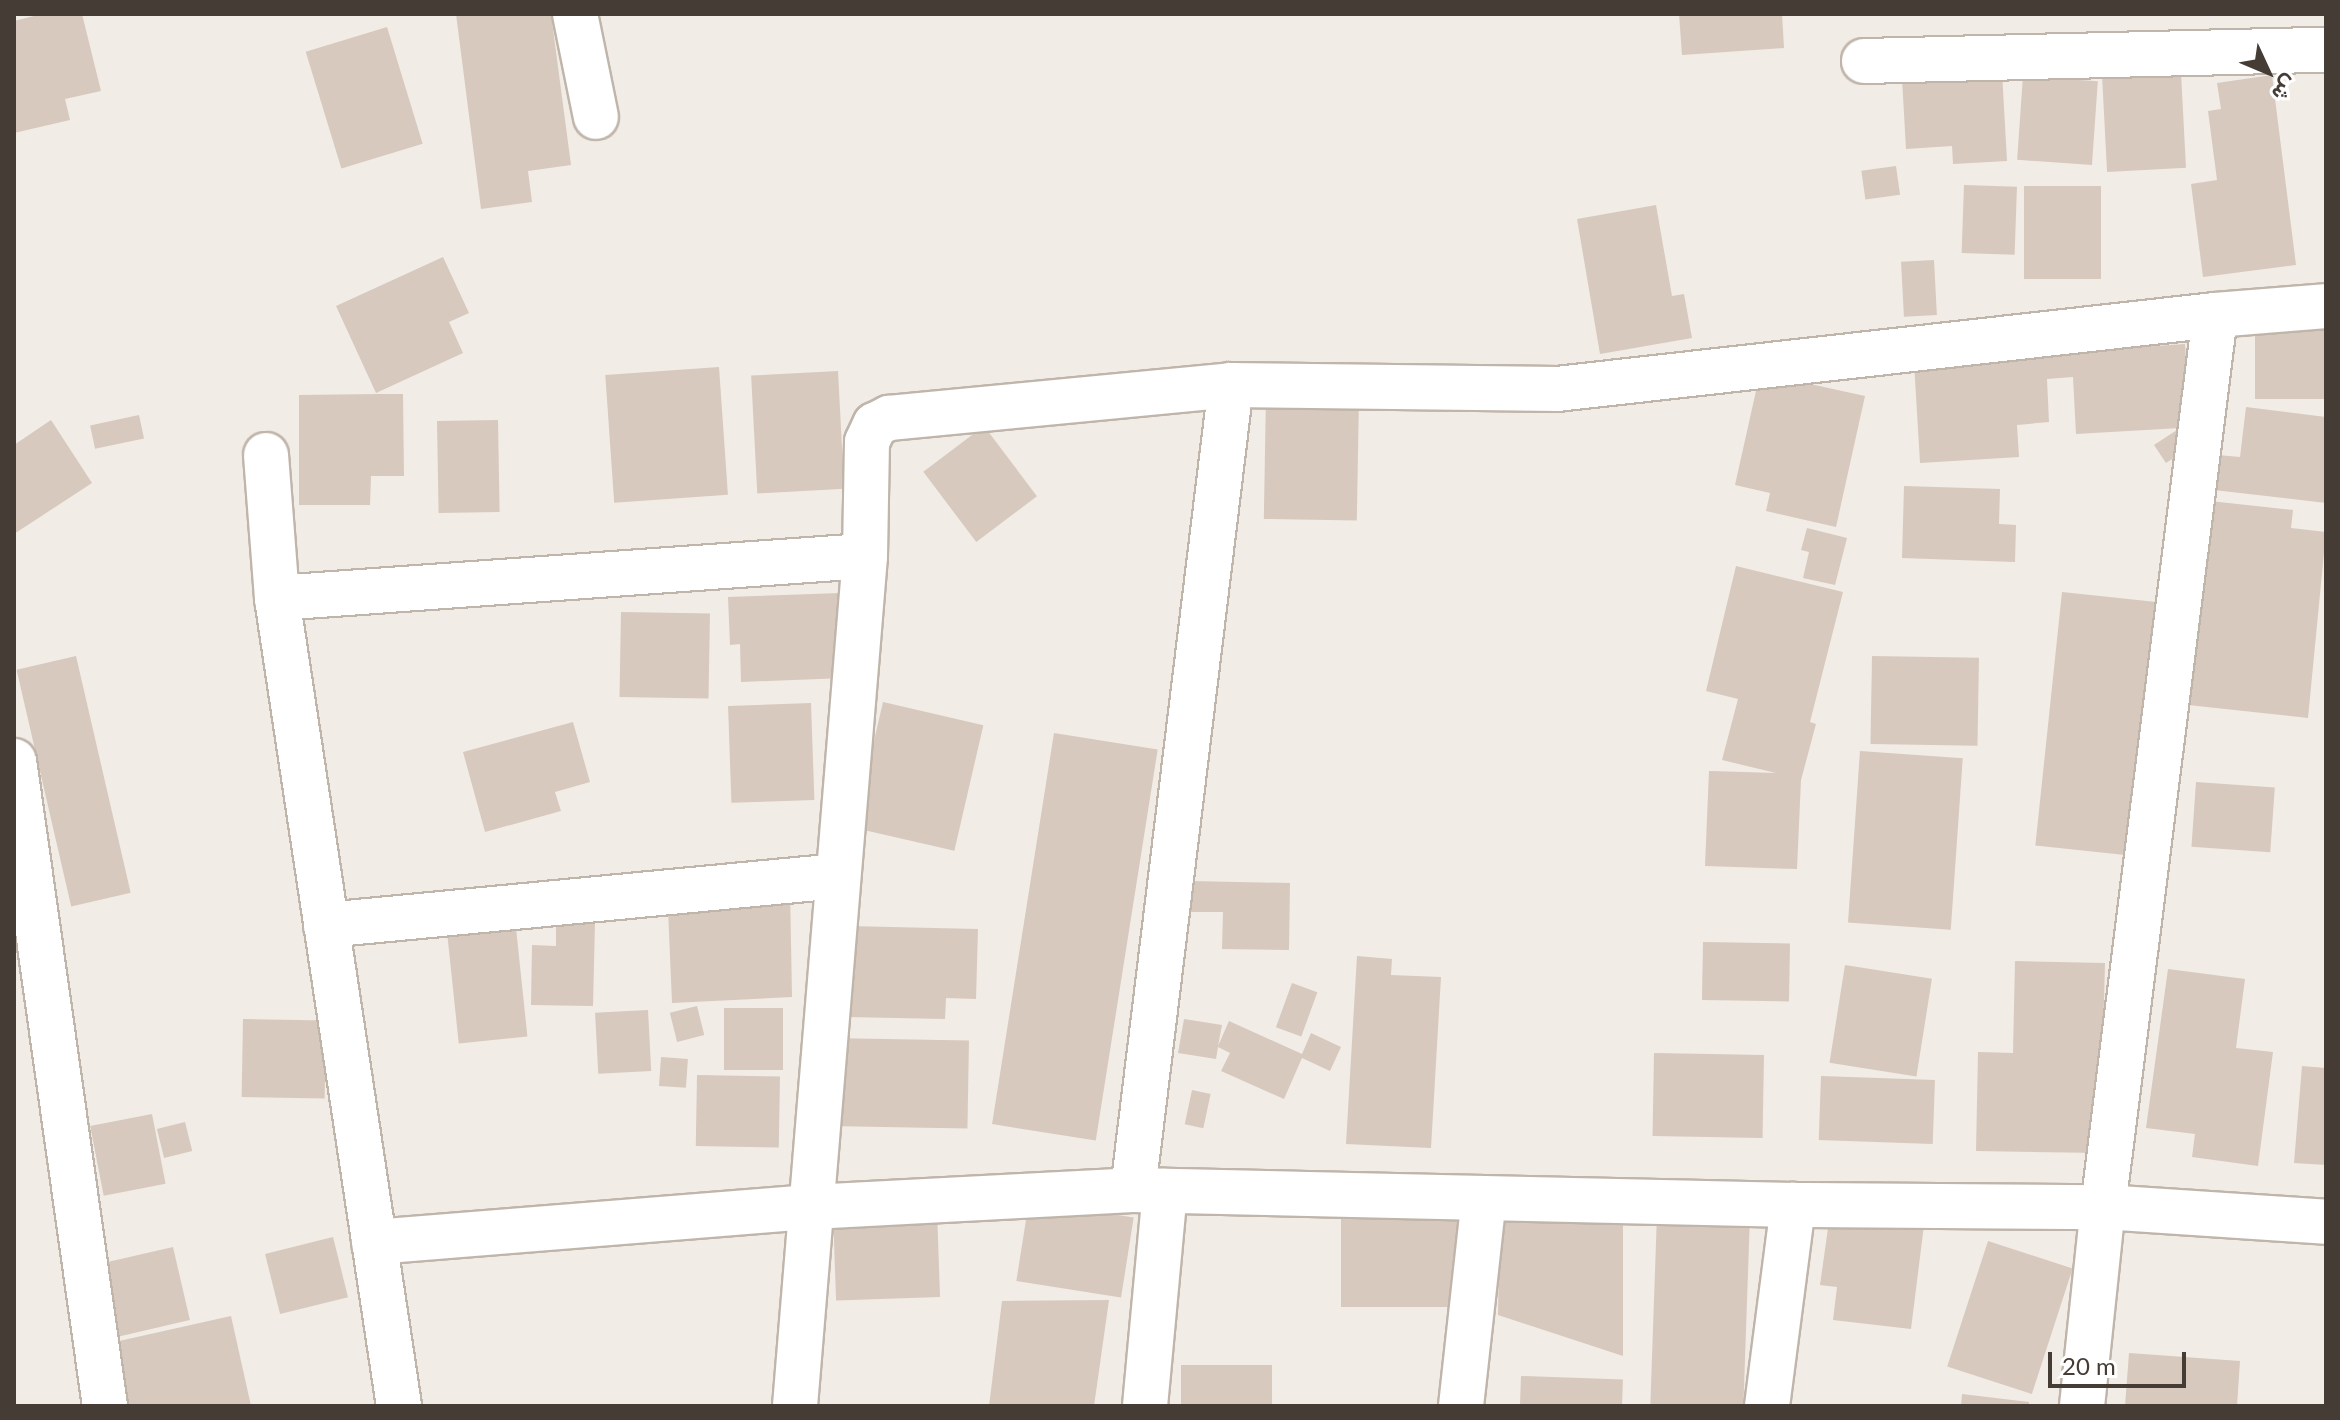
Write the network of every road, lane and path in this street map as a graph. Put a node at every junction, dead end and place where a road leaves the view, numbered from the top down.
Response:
1 (575, 14) edge
2 (2326, 50) edge
3 (1864, 61) dead end
4 (596, 117) dead end
5 (2326, 306) edge
6 (2215, 315) junction
7 (1231, 385) junction
8 (266, 455) dead end
9 (865, 556) junction
10 (277, 598) junction
11 (14, 761) edge
12 (838, 876) junction
13 (326, 925) junction
14 (1149, 1190) junction
15 (1484, 1198) junction
16 (1793, 1205) junction
17 (811, 1207) junction
18 (2103, 1207) junction
19 (2326, 1222) edge
20 (374, 1242) junction
21 (105, 1406) edge
22 (399, 1406) edge
23 (795, 1406) edge
24 (1145, 1406) edge
25 (1461, 1406) edge
26 (1767, 1406) edge
27 (2082, 1406) edge

1 - 4 street
2 - 3 street
5 - 6 street
6 - 7 street
6 - 18 street
7 - 9 street
7 - 14 street
8 - 10 street
9 - 10 street
9 - 12 street
10 - 13 street
11 - 21 street
12 - 13 street
12 - 17 street
13 - 20 street
14 - 15 street
14 - 17 street
14 - 24 street
15 - 16 street
15 - 25 street
16 - 18 street
16 - 26 street
17 - 20 street
17 - 23 street
18 - 19 street
18 - 27 street
20 - 22 street

